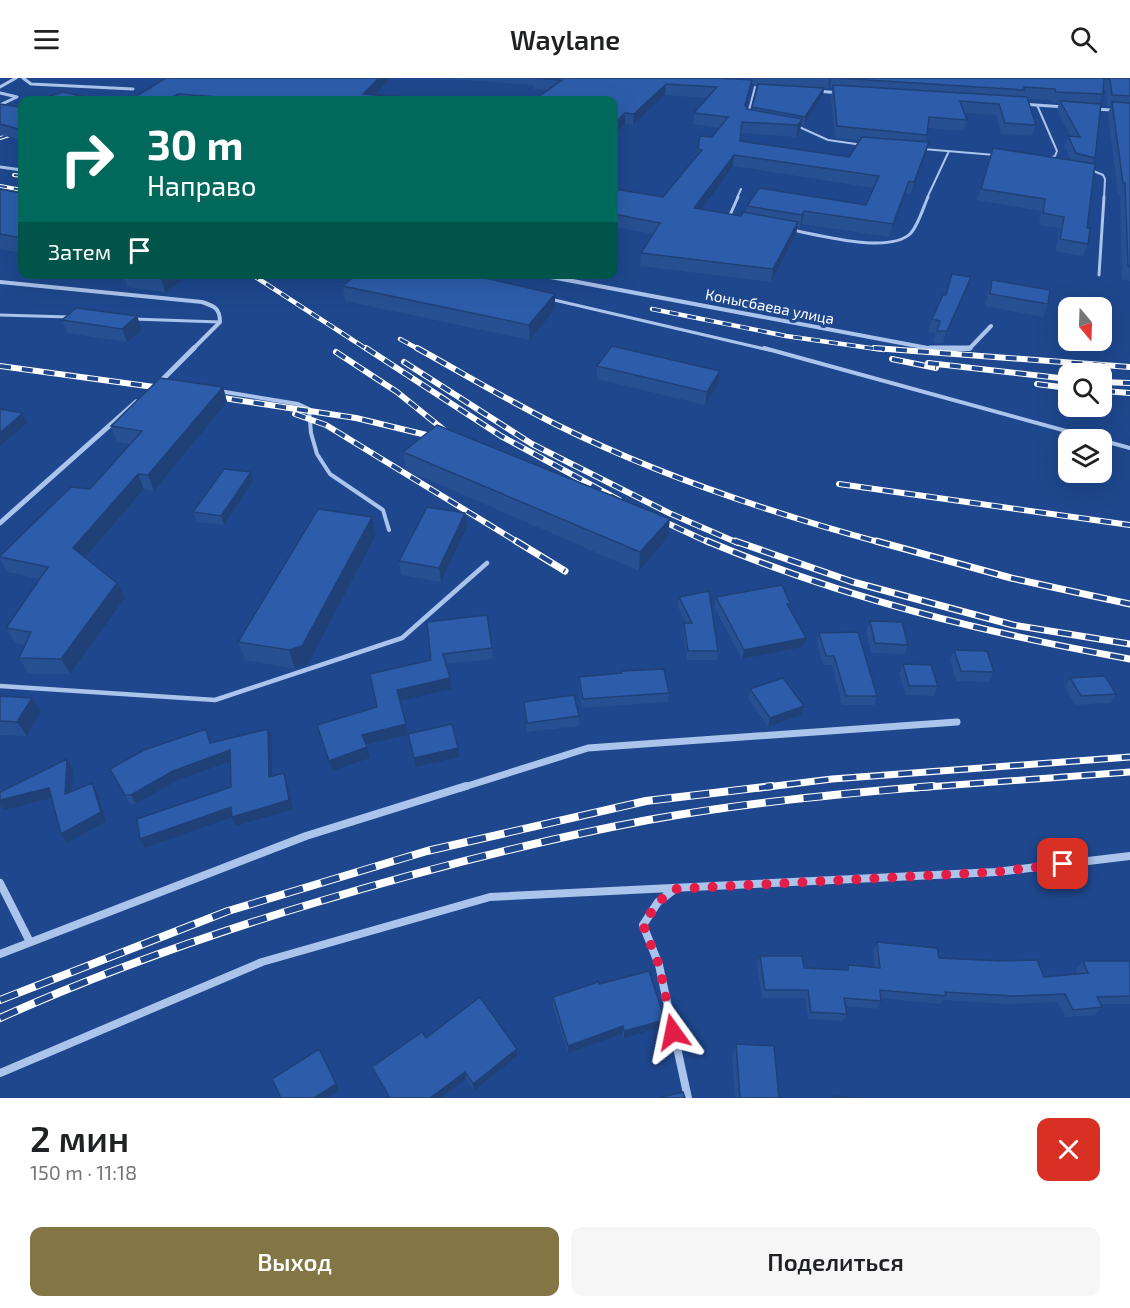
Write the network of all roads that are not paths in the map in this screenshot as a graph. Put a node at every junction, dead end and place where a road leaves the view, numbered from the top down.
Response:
1 (16, 78) edge
2 (23, 78) edge
3 (0, 87) edge
4 (755, 87) edge
5 (134, 89) dead end
6 (814, 91) edge
7 (0, 93) edge
8 (849, 93) edge
9 (1013, 104) edge
10 (0, 105) edge
11 (1037, 105) junction
12 (1072, 107) edge
13 (1083, 108) edge
14 (1130, 111) edge
15 (747, 117) edge
16 (793, 126) edge
17 (872, 146) edge
18 (916, 148) edge
19 (949, 151) junction
20 (1001, 156) edge
21 (1041, 159) edge
22 (1049, 159) junction
23 (1056, 162) edge
24 (0, 167) edge
25 (18, 169) edge
26 (1087, 169) edge
27 (741, 189) dead end
28 (736, 220) edge
29 (785, 229) edge
30 (1099, 275) dead end
31 (562, 279) edge
32 (0, 282) edge
33 (544, 298) edge
34 (0, 315) edge
35 (81, 318) edge
36 (127, 319) edge
37 (220, 322) junction
38 (991, 326) dead end
39 (160, 382) junction
40 (171, 384) edge
41 (154, 387) edge
42 (213, 390) edge
43 (139, 399) edge
44 (1060, 429) edge
45 (1112, 443) edge
46 (1130, 448) edge
47 (0, 523) edge
48 (389, 530) dead end
49 (487, 563) dead end
50 (0, 686) edge
51 (957, 722) dead end
52 (1130, 856) edge
53 (0, 883) edge
54 (675, 889) junction
55 (30, 942) junction
56 (0, 954) edge
57 (0, 1073) edge
58 (688, 1098) edge

1 - 3 street
2 - 5 street
4 - 15 lane
6 - 8 street
7 - 10 street
9 - 11 street
11 - 12 street
11 - 22 lane
13 - 14 street
16 - 17 lane
18 - 19 lane
19 - 20 lane
19 - 29 lane
21 - 22 lane
22 - 23 lane
24 - 25 street
26 - 30 lane
27 - 28 lane
31 - 38 street, Конысбаева улица
32 - 37 street
33 - 44 lane
34 - 35 lane
36 - 37 lane
37 - 39 street
39 - 40 lane
39 - 41 street
42 - 48 lane
43 - 47 street
45 - 46 lane
49 - 50 lane
51 - 55 street
52 - 54 street
53 - 55 street
54 - 57 street
54 - 58 street
55 - 56 street

